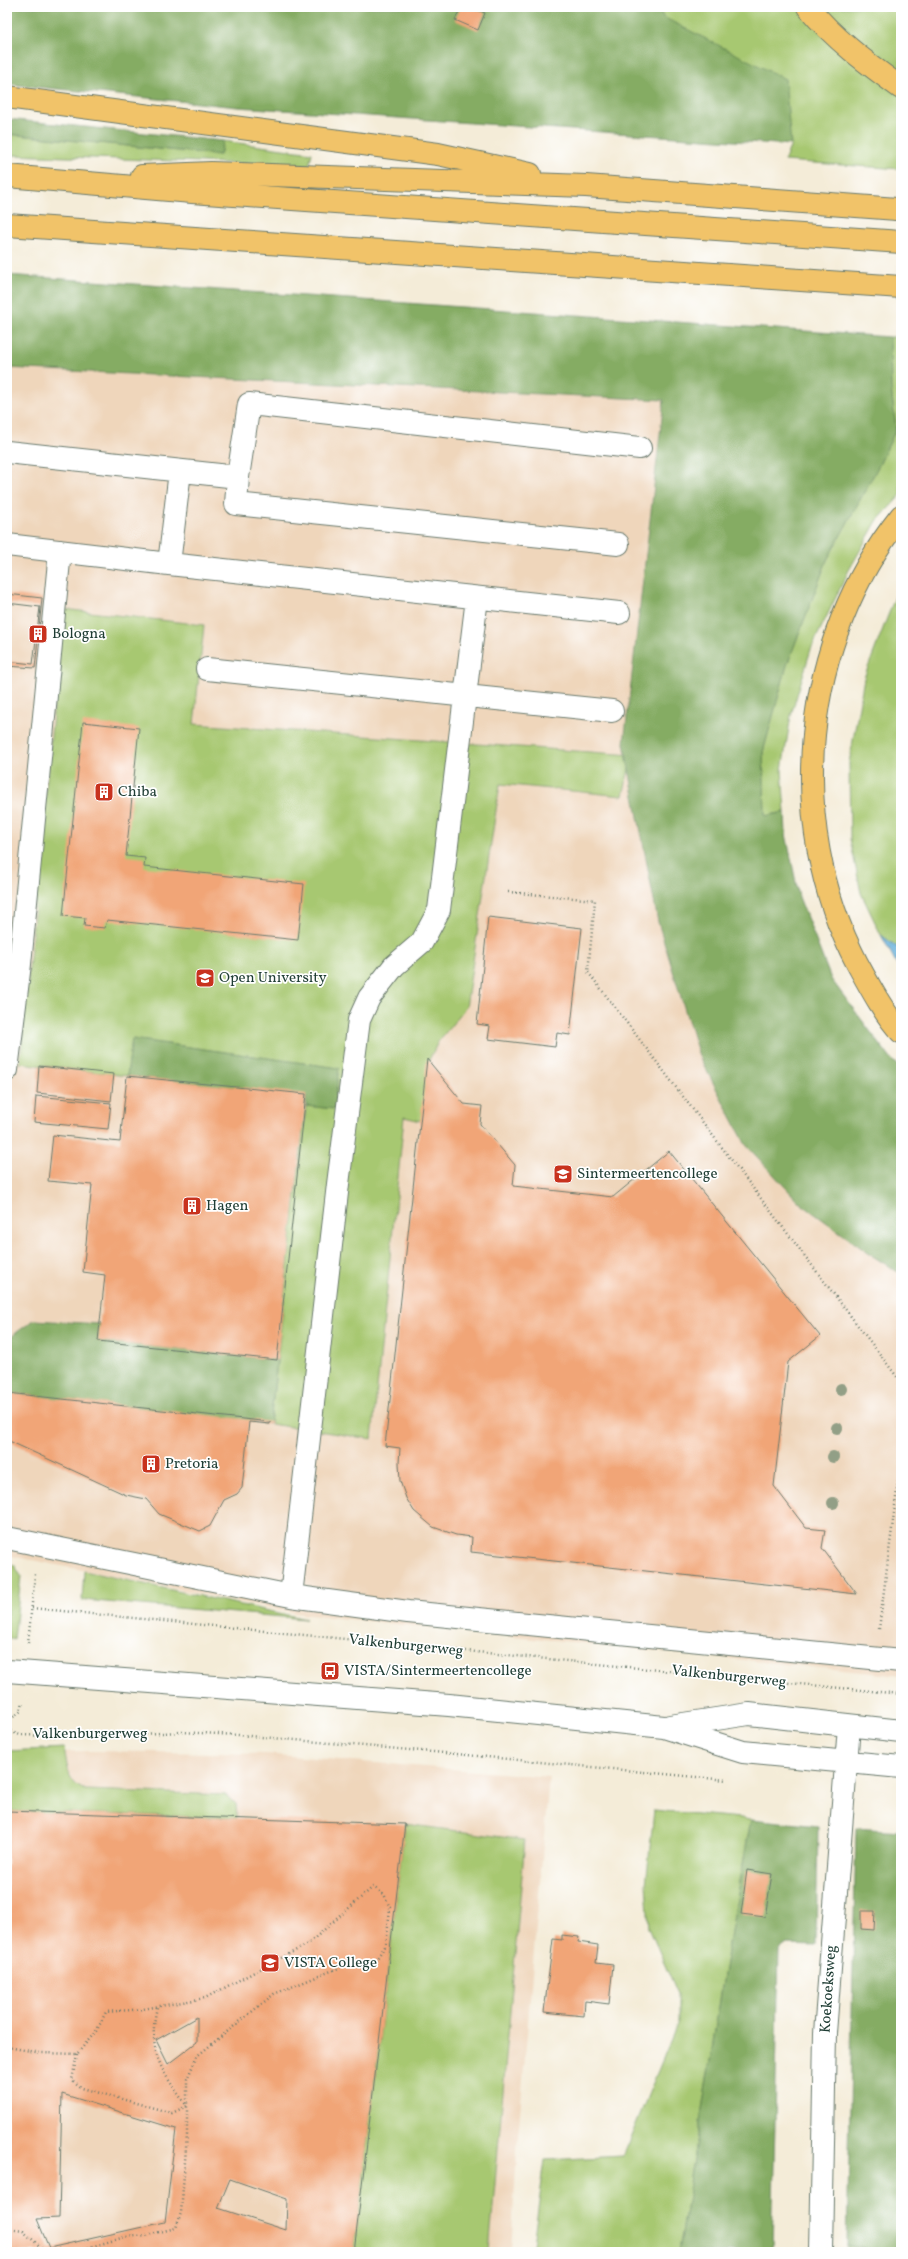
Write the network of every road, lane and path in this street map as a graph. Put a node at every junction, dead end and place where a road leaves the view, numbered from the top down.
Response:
1 (808, 7) edge
2 (901, 88) edge
3 (7, 97) edge
4 (7, 176) edge
5 (67, 181) junction
6 (586, 186) junction
7 (899, 209) edge
8 (7, 226) edge
9 (901, 242) edge
10 (901, 287) edge
11 (640, 448) dead end
12 (7, 452) edge
13 (180, 471) junction
14 (238, 477) junction
15 (901, 516) edge
16 (618, 544) dead end
17 (7, 546) edge
18 (60, 551) junction
19 (169, 564) junction
20 (477, 598) junction
21 (620, 613) dead end
22 (207, 669) dead end
23 (467, 694) junction
24 (612, 711) dead end
25 (508, 892) dead end
26 (13, 964) edge
27 (901, 1032) edge
28 (7, 1070) edge
29 (901, 1382) edge
30 (901, 1459) edge
31 (7, 1538) edge
32 (38, 1544) junction
33 (291, 1596) junction
34 (32, 1608) junction
35 (875, 1658) junction
36 (901, 1661) edge
37 (17, 1671) edge
38 (870, 1690) junction
39 (901, 1694) edge
40 (7, 1722) edge
41 (849, 1726) junction
42 (664, 1727) junction
43 (7, 1730) edge
44 (901, 1731) edge
45 (846, 1762) junction
46 (901, 1767) edge
47 (732, 1781) dead end
48 (157, 2007) junction
49 (7, 2046) edge
50 (77, 2054) junction
51 (187, 2106) junction
52 (7, 2229) edge
53 (46, 2252) edge
54 (73, 2252) edge
55 (821, 2252) edge

1 - 2 main road
3 - 6 main road
4 - 5 main road
5 - 6 main road
5 - 9 main road
6 - 7 main road
8 - 10 main road
11 - 14 street
12 - 13 street
13 - 14 street
13 - 19 street
14 - 16 street
15 - 27 main road
17 - 18 street
18 - 19 street
18 - 26 street
19 - 20 street
20 - 21 street
20 - 23 street
22 - 23 street
23 - 24 street
23 - 33 street
25 - 29 path
26 - 28 street
30 - 35 path
31 - 32 street
32 - 33 street
32 - 34 path
33 - 35 street
34 - 37 path
34 - 38 path, Valkenburgerweg
35 - 36 street
35 - 38 path
37 - 40 path
37 - 42 street
38 - 39 path, Valkenburgerweg
41 - 42 street
41 - 44 street
41 - 45 street, Koekoeksweg
42 - 45 street
43 - 47 path, Valkenburgerweg
45 - 46 street
45 - 55 street, Koekoeksweg
48 - 50 path
48 - 51 path
48 - 51 path
49 - 50 path
50 - 51 path
51 - 54 path
52 - 53 path

